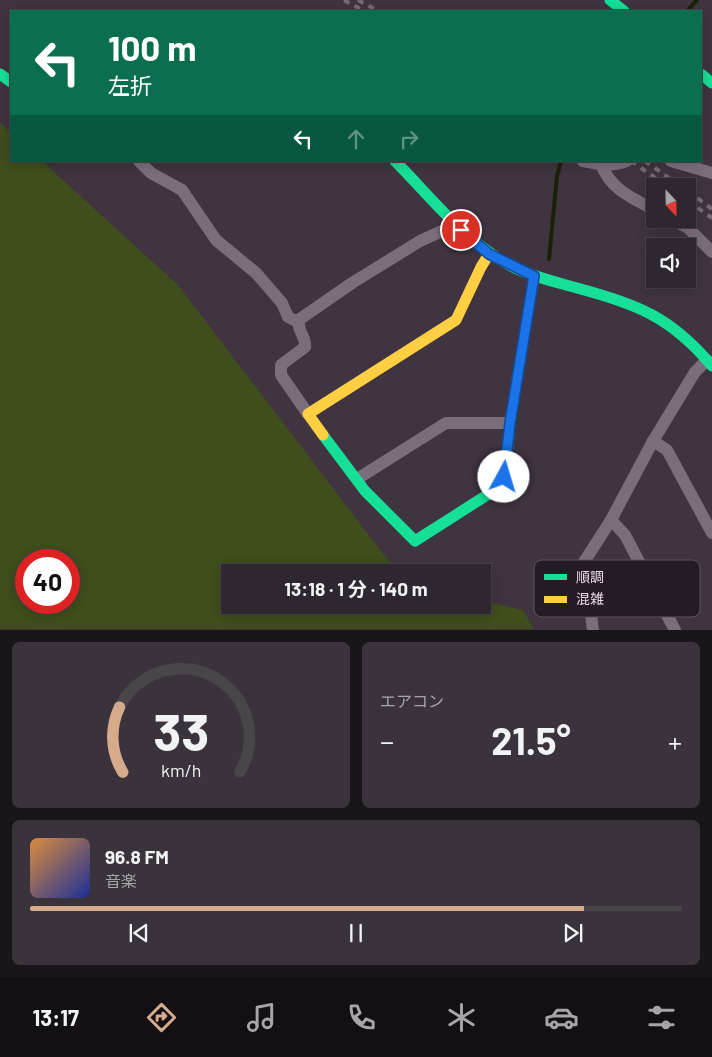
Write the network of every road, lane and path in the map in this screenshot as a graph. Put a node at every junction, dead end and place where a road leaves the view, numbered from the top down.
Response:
1 (610, 0) edge
2 (623, 10) edge
3 (702, 75) edge
4 (712, 83) edge
5 (140, 162) edge
6 (396, 162) edge
7 (589, 162) edge
8 (624, 162) edge
9 (674, 162) edge
10 (601, 164) junction
11 (712, 173) edge
12 (646, 205) edge
13 (453, 223) junction
14 (688, 228) edge
15 (712, 252) edge
16 (489, 254) junction
17 (534, 276) junction
18 (298, 322) junction
19 (710, 363) edge
20 (308, 414) junction
21 (510, 423) junction
22 (653, 441) junction
23 (357, 479) junction
24 (611, 520) junction
25 (712, 533) edge
26 (585, 560) edge
27 (638, 560) edge
28 (591, 617) edge
29 (668, 617) edge
30 (593, 630) edge
31 (675, 630) edge

1 - 2 main road
3 - 4 main road
5 - 18 street
6 - 13 main road
7 - 10 street
8 - 10 street
9 - 11 street
10 - 12 street
13 - 16 main road
13 - 18 street
14 - 15 street
16 - 17 main road
16 - 20 main road
17 - 19 main road
17 - 21 main road
18 - 20 street
19 - 22 street
20 - 23 main road
21 - 23 street
21 - 23 main road
22 - 24 street
22 - 25 street
24 - 26 street
24 - 27 street
28 - 30 street
29 - 31 street

